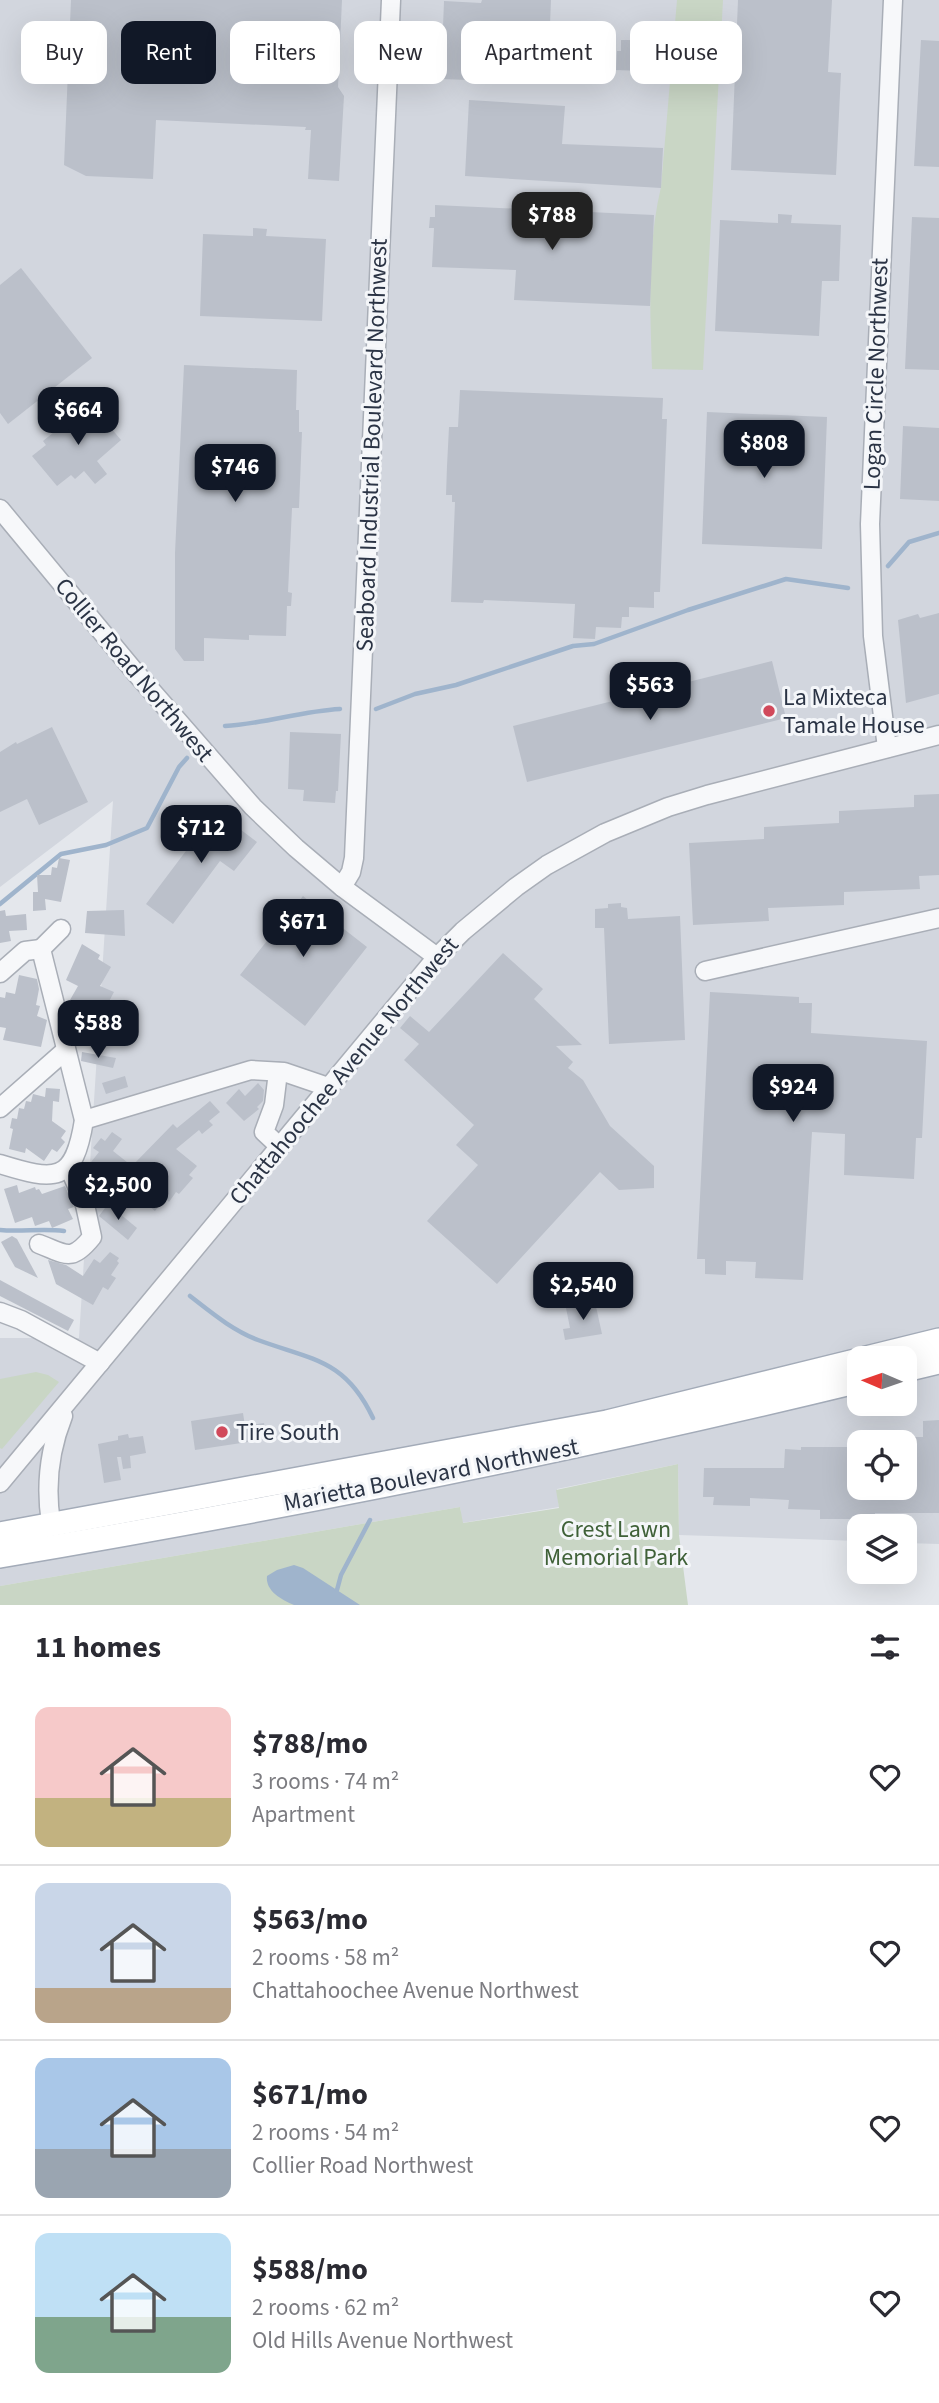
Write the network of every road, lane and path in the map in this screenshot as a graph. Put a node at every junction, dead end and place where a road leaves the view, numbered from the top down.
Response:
1 (391, 0) edge
2 (893, 0) edge
3 (0, 509) edge
4 (939, 734) edge
5 (887, 748) junction
6 (342, 887) junction
7 (939, 918) edge
8 (61, 929) dead end
9 (41, 949) junction
10 (437, 957) junction
11 (705, 971) dead end
12 (0, 973) edge
13 (66, 1050) junction
14 (278, 1072) junction
15 (328, 1087) junction
16 (0, 1108) edge
17 (84, 1120) junction
18 (279, 1146) junction
19 (0, 1164) edge
20 (69, 1167) junction
21 (39, 1244) dead end
22 (0, 1312) edge
23 (939, 1340) edge
24 (915, 1346) edge
25 (939, 1362) edge
26 (100, 1363) junction
27 (847, 1363) edge
28 (917, 1367) edge
29 (847, 1384) edge
30 (68, 1402) junction
31 (0, 1483) edge
32 (51, 1523) junction
33 (0, 1534) edge
34 (0, 1556) edge

1 - 6 street, Seaboard Industrial Boulevard Northwest
2 - 5 street, Logan Circle Northwest
3 - 6 street, Collier Road Northwest
4 - 5 street, Chattahoochee Avenue Northwest
5 - 10 street, Chattahoochee Avenue Northwest
6 - 10 street, Collier Road Northwest
7 - 11 street
8 - 9 street
9 - 12 street
9 - 13 street
10 - 15 street, Chattahoochee Avenue Northwest
13 - 16 street
13 - 17 street
14 - 15 street
14 - 17 street
14 - 18 street
15 - 18 street, Chattahoochee Avenue Northwest
17 - 20 street
18 - 26 street, Chattahoochee Avenue Northwest
19 - 20 street
20 - 21 street
22 - 26 street
23 - 24 main road
25 - 28 main road
26 - 30 street, Chattahoochee Avenue Northwest
27 - 32 main road
29 - 34 main road, Marietta Boulevard Northwest
30 - 31 street, Chattahoochee Avenue Northwest
30 - 32 street
32 - 33 main road

